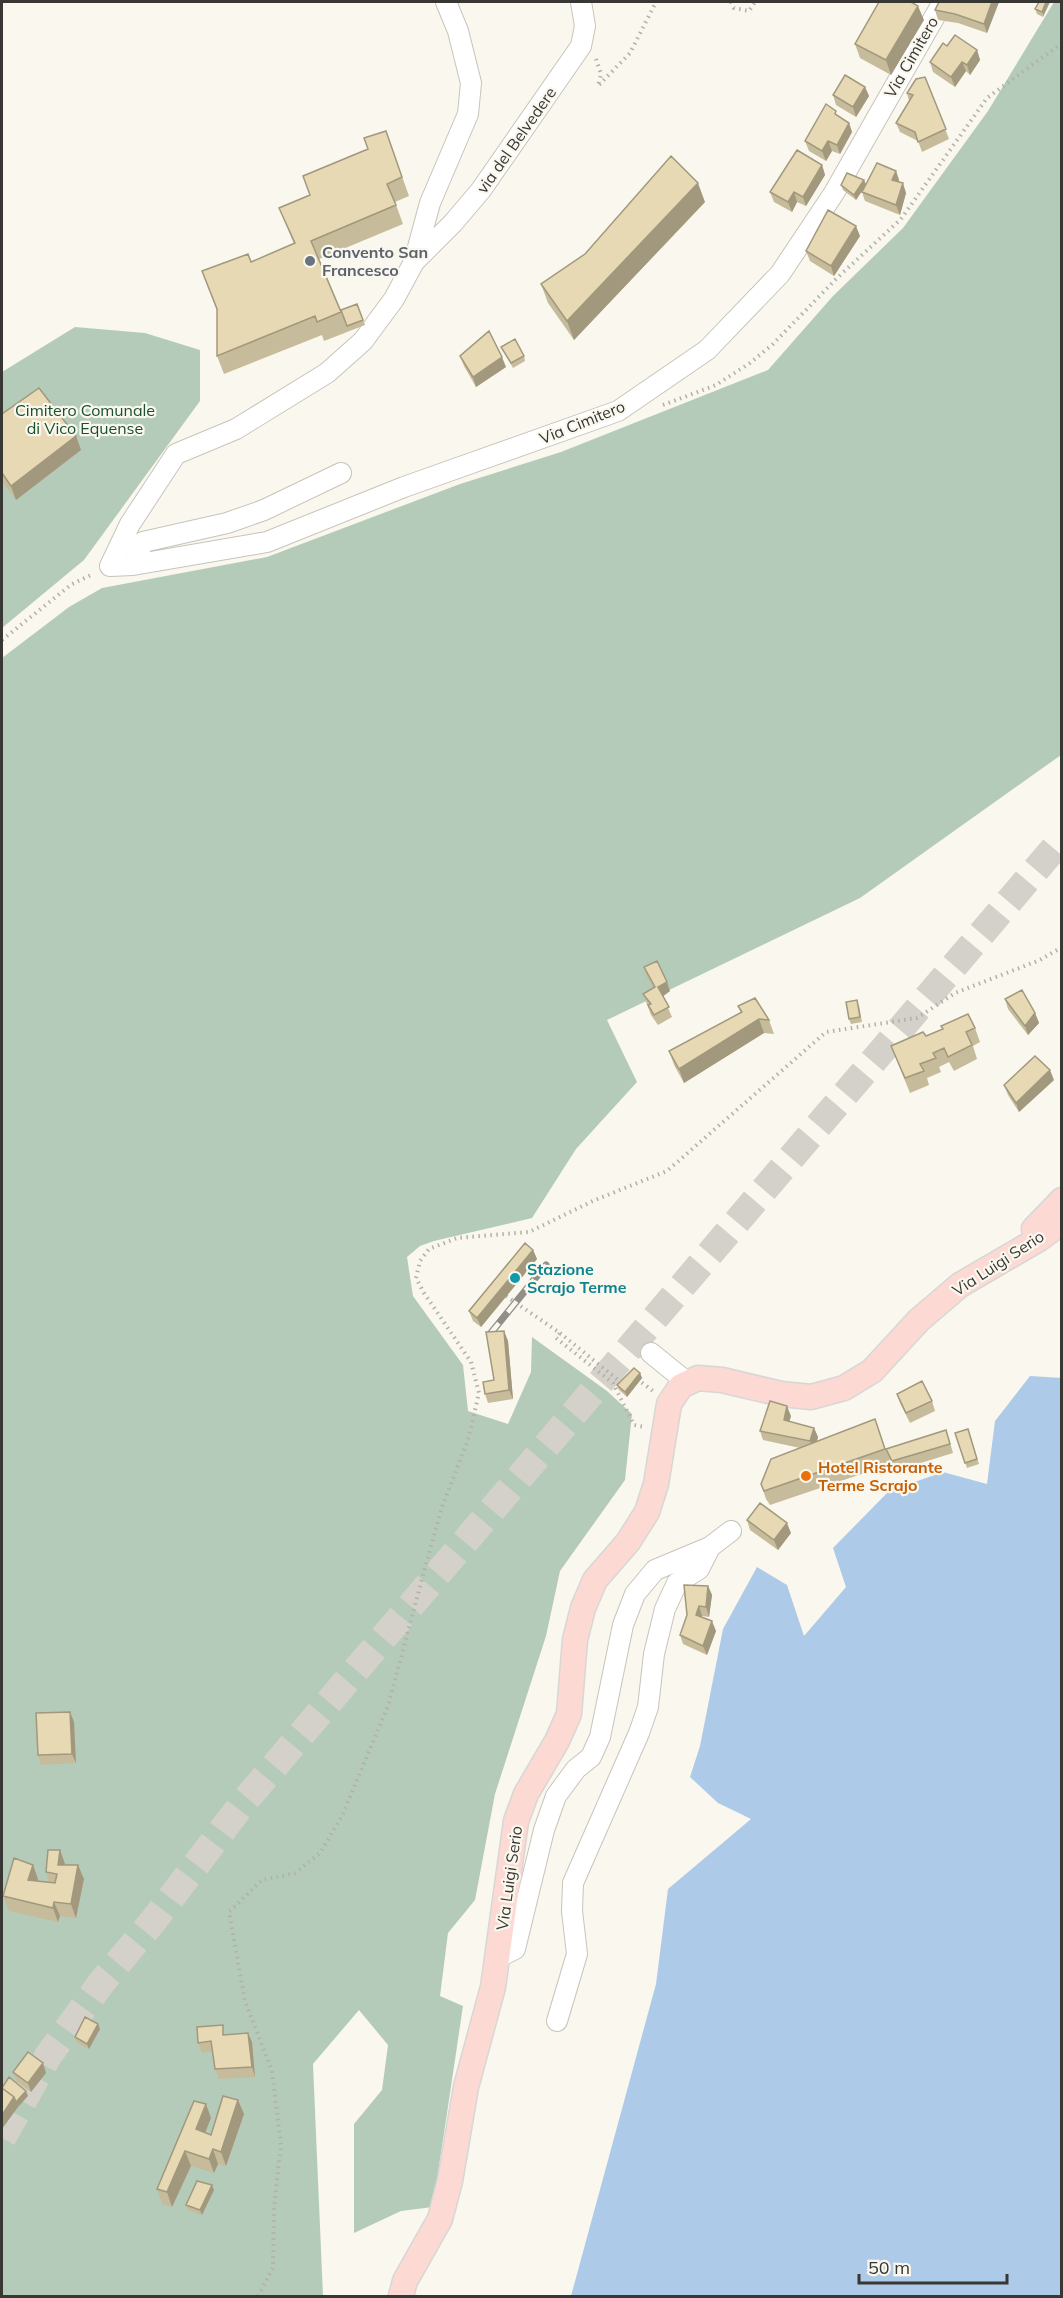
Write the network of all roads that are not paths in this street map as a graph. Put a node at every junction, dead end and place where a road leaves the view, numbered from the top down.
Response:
1 (446, 2) edge
2 (581, 2) edge
3 (943, 2) edge
4 (414, 262) junction
5 (341, 473) dead end
6 (133, 565) junction
7 (1062, 1200) edge
8 (1062, 1221) edge
9 (1003, 1260) junction
10 (651, 1353) tunnel mouth
11 (688, 1383) junction
12 (731, 1531) dead end
13 (711, 1547) junction
14 (497, 1958) junction
15 (557, 2021) dead end
16 (401, 2296) edge

1 - 4 street
2 - 4 street, via del Belvedere
3 - 6 street, Via Cimitero
4 - 6 street, Via Cimitero
5 - 6 street
7 - 9 main road
8 - 9 main road, Via Luigi Serio
9 - 11 main road, Via Luigi Serio
10 - 11 street
11 - 14 main road, Via Luigi Serio
12 - 13 street
13 - 14 street
13 - 15 street
14 - 16 main road, Via Luigi Serio

